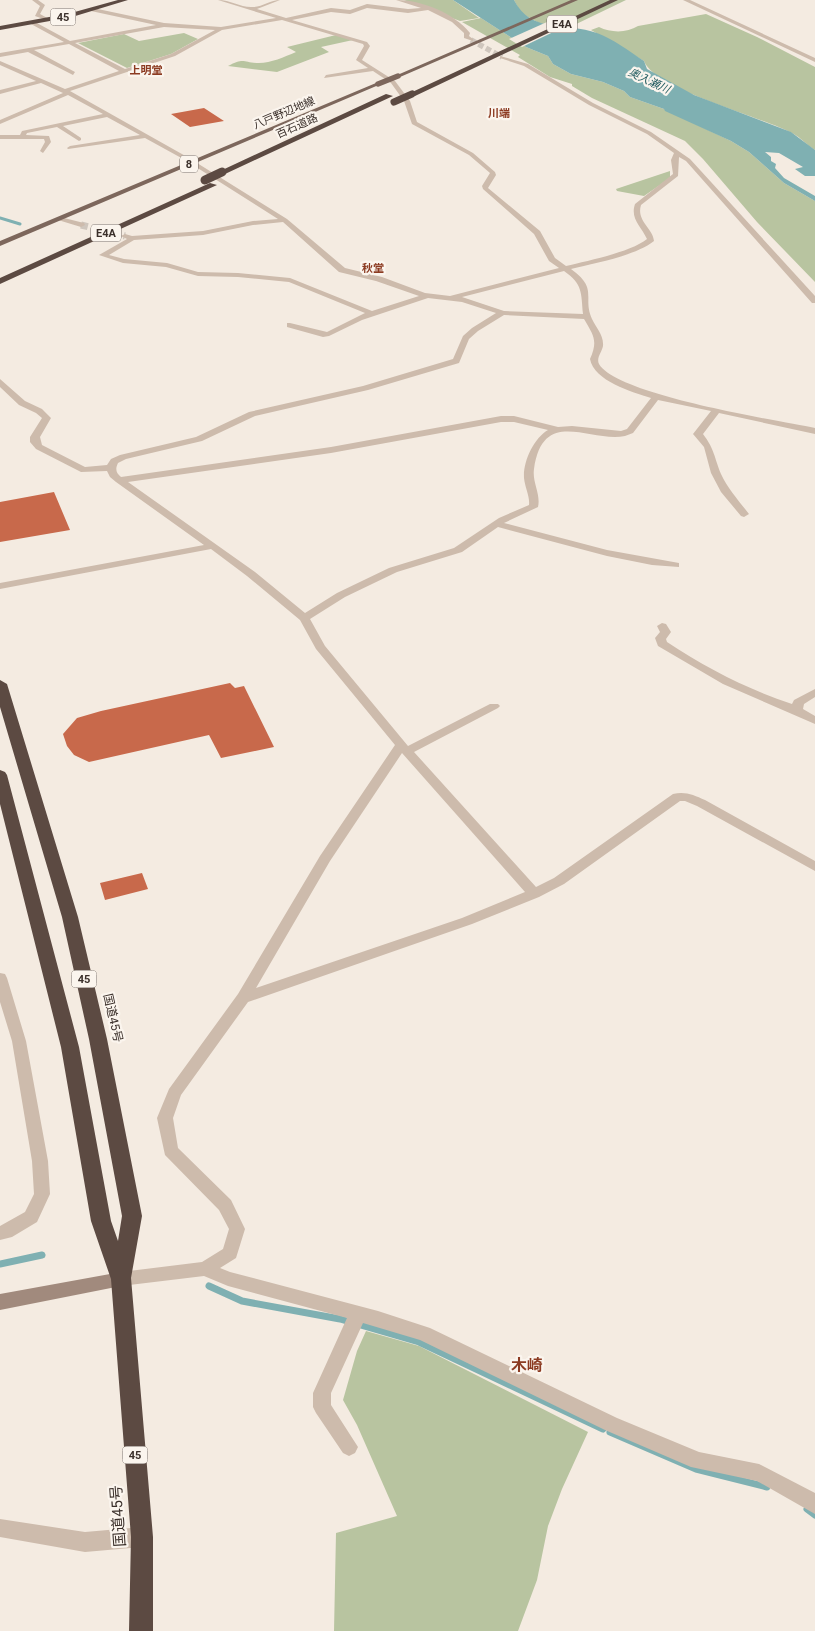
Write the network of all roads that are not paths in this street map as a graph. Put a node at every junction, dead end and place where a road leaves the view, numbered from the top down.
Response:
1 (35, 0) edge
2 (125, 0) edge
3 (221, 0) edge
4 (277, 0) edge
5 (399, 0) edge
6 (575, 0) edge
7 (602, 0) edge
8 (615, 0) edge
9 (686, 0) edge
10 (426, 8) junction
11 (253, 9) junction
12 (93, 10) junction
13 (286, 18) junction
14 (47, 20) junction
15 (33, 23) junction
16 (164, 25) junction
17 (0, 28) edge
18 (220, 29) junction
19 (471, 40) tunnel mouth
20 (71, 42) junction
21 (29, 50) junction
22 (0, 55) edge
23 (502, 57) tunnel mouth
24 (815, 60) edge
25 (1, 64) edge
26 (374, 69) junction
27 (124, 71) junction
28 (73, 73) dead end
29 (326, 77) dead end
30 (42, 81) junction
31 (410, 91) junction
32 (0, 92) edge
33 (67, 92) junction
34 (391, 99) junction
35 (108, 115) junction
36 (0, 122) edge
37 (58, 125) junction
38 (146, 136) junction
39 (0, 137) edge
40 (22, 138) junction
41 (79, 139) dead end
42 (70, 148) dead end
43 (43, 151) dead end
44 (678, 153) junction
45 (192, 163) junction
46 (209, 182) junction
47 (60, 219) junction
48 (285, 220) junction
49 (81, 225) tunnel mouth
50 (0, 244) edge
51 (564, 267) junction
52 (0, 272) edge
53 (0, 281) edge
54 (426, 296) junction
55 (450, 298) junction
56 (815, 301) edge
57 (503, 313) junction
58 (374, 314) junction
59 (587, 317) junction
60 (290, 325) dead end
61 (0, 382) edge
62 (656, 397) junction
63 (717, 410) junction
64 (555, 429) junction
65 (815, 431) edge
66 (111, 468) junction
67 (119, 480) junction
68 (744, 514) dead end
69 (496, 524) junction
70 (214, 546) junction
71 (675, 564) dead end
72 (0, 586) edge
73 (304, 618) junction
74 (662, 626) dead end
75 (0, 684) edge
76 (815, 692) edge
77 (494, 706) dead end
78 (797, 710) junction
79 (815, 720) edge
80 (404, 748) junction
81 (31, 789) junction
82 (2, 791) edge
83 (815, 867) edge
84 (534, 894) junction
85 (0, 978) edge
86 (242, 998) junction
87 (0, 1234) edge
88 (205, 1269) junction
89 (121, 1279) junction
90 (0, 1302) edge
91 (358, 1314) junction
92 (349, 1447) dead end
93 (815, 1505) edge
94 (0, 1528) edge
95 (142, 1537) junction
96 (141, 1631) edge

1 - 14 street
2 - 12 highway, 45
3 - 11 street
4 - 11 street
5 - 10 street
6 - 45 main road, 八戸野辺地線 / 8, bridge
7 - 31 highway, 百石道路 / E4A
8 - 31 highway, 百石道路 / E4A
9 - 24 street
10 - 13 street
10 - 19 street
11 - 13 street
12 - 14 highway, 45
12 - 16 street
13 - 18 street
13 - 26 street
14 - 15 highway, 45
15 - 17 highway, 45
15 - 20 street
16 - 18 street
16 - 20 street
18 - 27 street
20 - 21 street
20 - 27 street
21 - 22 street
21 - 28 street
23 - 44 street
25 - 30 street
26 - 29 street
26 - 51 street
27 - 33 street
30 - 32 street
30 - 33 street
31 - 34 highway, 百石道路 / E4A, bridge
33 - 35 street
33 - 36 street
34 - 46 highway, 百石道路 / E4A
34 - 46 highway, 百石道路 / E4A, bridge
35 - 37 street
35 - 38 street
37 - 40 street
37 - 41 street
38 - 42 street
38 - 45 street
39 - 40 street
40 - 43 street
44 - 51 street
44 - 56 street
45 - 47 main road, 八戸野辺地線 / 8
45 - 48 street
46 - 52 highway, 百石道路 / E4A
46 - 53 highway, E4A
47 - 49 street
47 - 50 main road, 八戸野辺地線 / 8
48 - 54 street
48 - 58 street
51 - 55 street
51 - 59 street
54 - 55 street
54 - 58 street
55 - 57 street
57 - 59 street
57 - 66 street
58 - 60 street
59 - 62 street
61 - 66 street
62 - 63 street
62 - 64 street
63 - 65 street
63 - 68 street
64 - 67 street
64 - 69 street
66 - 67 street
67 - 70 street
69 - 71 street
69 - 73 street
70 - 72 street
70 - 73 street
73 - 80 street
74 - 78 street
75 - 81 highway, 国道45号 / 45
76 - 78 street
77 - 80 street
78 - 79 street
80 - 84 street
80 - 86 street
81 - 82 highway
81 - 89 highway, 国道45号 / 45
82 - 89 highway, 国道45号 / 45
83 - 84 street
84 - 86 street
85 - 87 street
86 - 88 street
88 - 89 street
88 - 91 street
89 - 90 street
89 - 95 highway, 国道45号 / 45
91 - 92 street
91 - 93 street
94 - 95 street
95 - 96 highway, 国道45号 / 45

